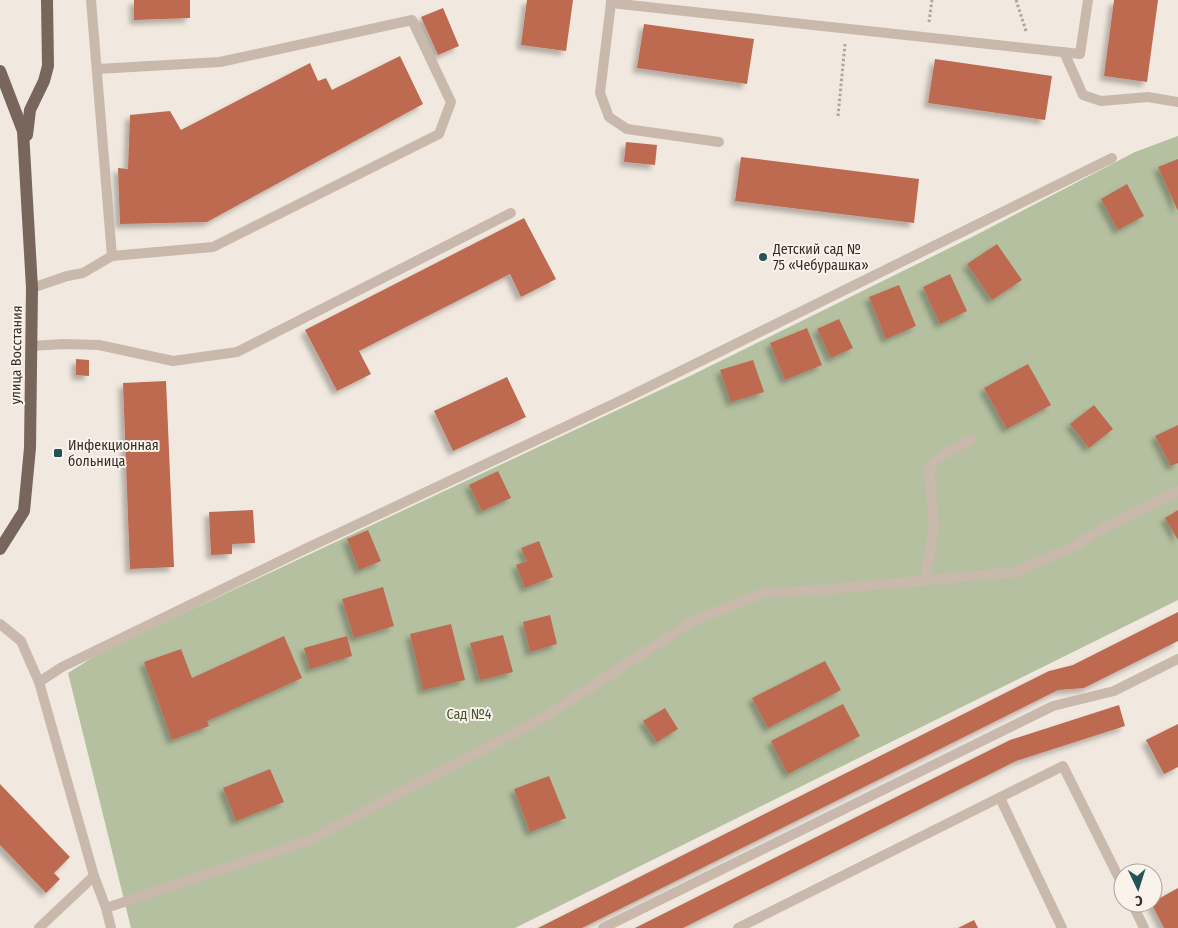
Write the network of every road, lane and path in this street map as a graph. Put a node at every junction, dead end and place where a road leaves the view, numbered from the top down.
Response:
1 (47, 0) edge
2 (91, 0) edge
3 (1016, 0) edge
4 (1088, 0) edge
5 (611, 1) edge
6 (930, 1) edge
7 (847, 28) junction
8 (927, 37) junction
9 (1032, 48) junction
10 (1064, 52) junction
11 (97, 69) junction
12 (0, 71) edge
13 (1178, 102) edge
14 (838, 116) dead end
15 (719, 142) dead end
16 (25, 155) junction
17 (1112, 158) dead end
18 (511, 213) dead end
19 (112, 256) junction
20 (32, 288) junction
21 (31, 346) junction
22 (972, 439) dead end
23 (1178, 491) edge
24 (0, 549) edge
25 (925, 580) junction
26 (0, 624) edge
27 (1178, 659) edge
28 (40, 682) junction
29 (1000, 798) junction
30 (1113, 866) edge
31 (94, 876) junction
32 (106, 908) junction
33 (1137, 913) edge
34 (40, 928) edge
35 (111, 928) edge
36 (603, 928) edge
37 (738, 928) edge
38 (1062, 928) edge
39 (1144, 928) edge

1 - 16 main road, улица Восстания
2 - 11 lane
3 - 9 path
4 - 10 lane
5 - 7 lane
5 - 15 lane
6 - 8 path
7 - 8 lane
7 - 14 path
8 - 9 lane
9 - 10 lane
10 - 13 lane
11 - 19 lane
11 - 19 lane
12 - 16 main road, улица Восстания
16 - 20 main road, улица Восстания
17 - 28 lane
18 - 21 lane
19 - 20 lane
20 - 21 main road, улица Восстания
21 - 24 main road, улица Восстания
22 - 25 lane
23 - 25 lane
25 - 32 lane
26 - 28 lane
27 - 36 lane
28 - 31 lane
29 - 30 lane
29 - 37 lane
29 - 38 lane
31 - 32 lane
31 - 34 lane
32 - 35 lane
33 - 39 lane

